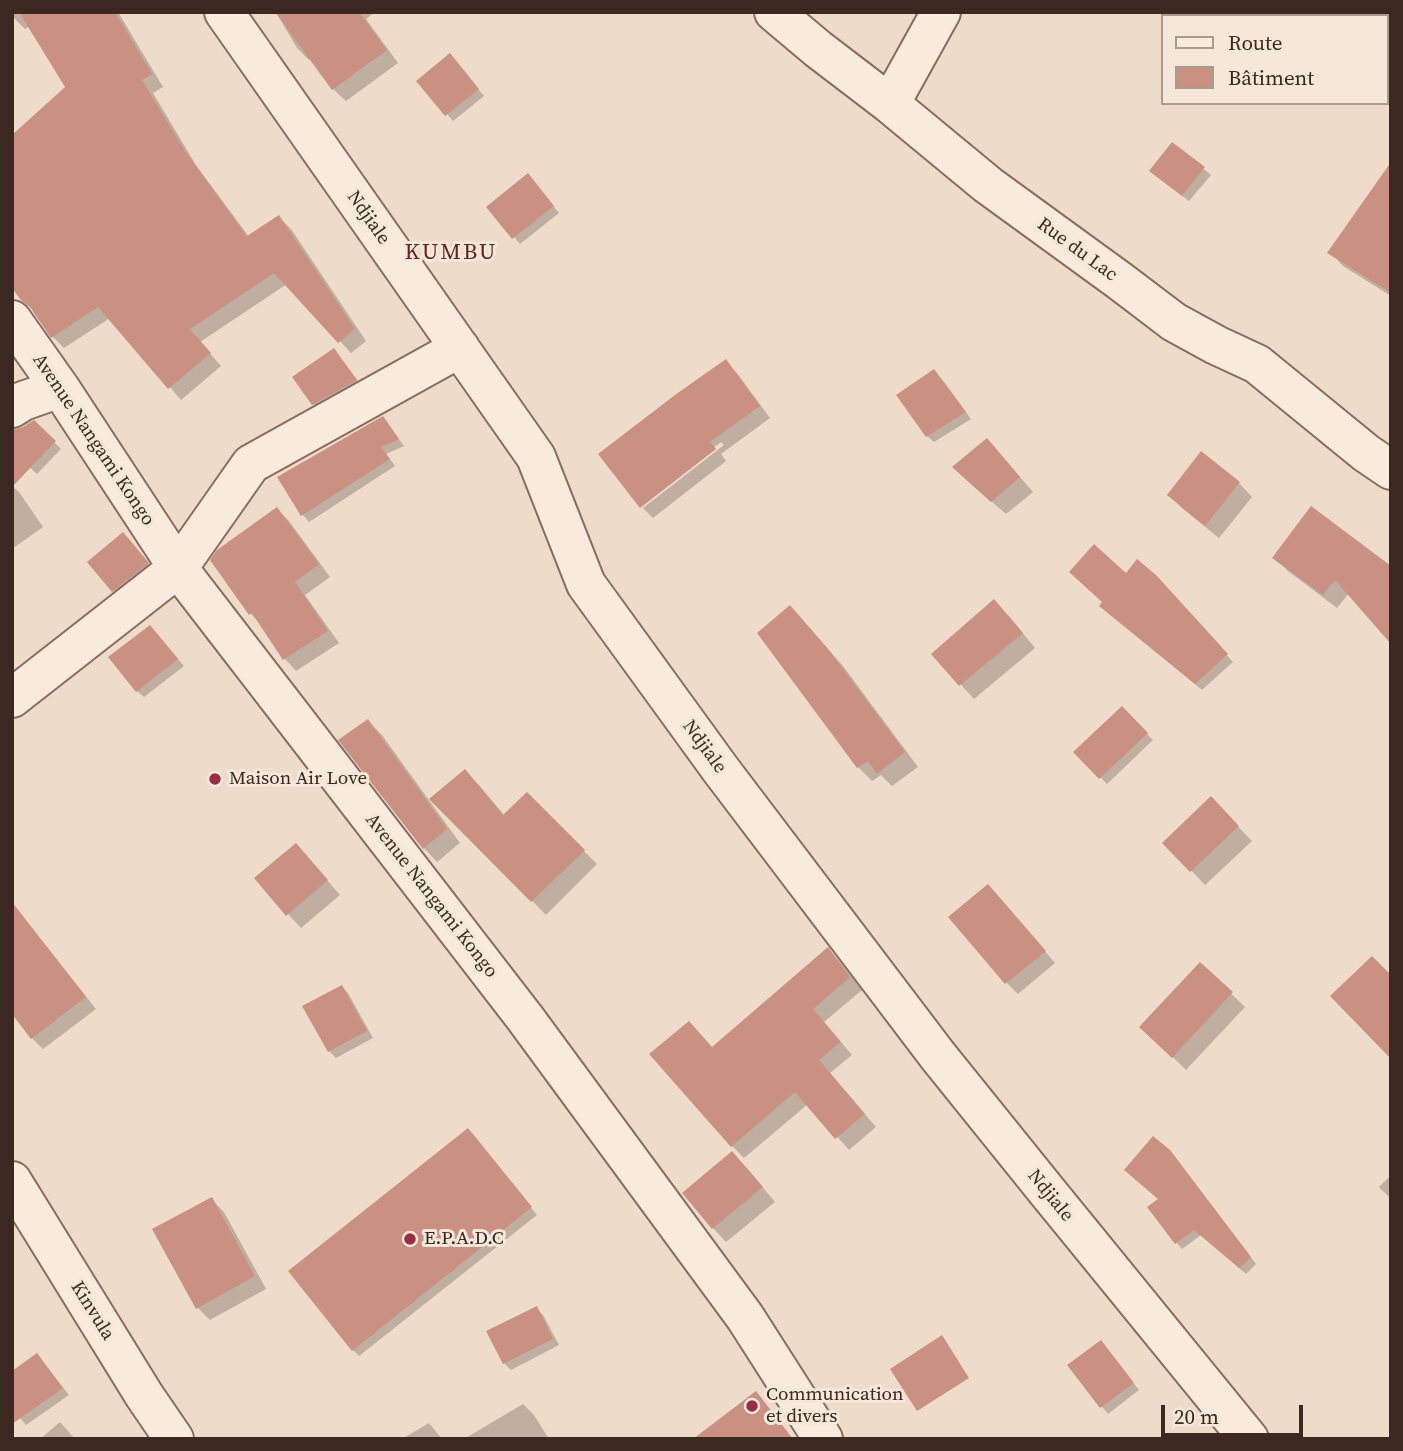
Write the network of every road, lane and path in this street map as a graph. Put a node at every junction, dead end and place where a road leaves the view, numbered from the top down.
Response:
1 (774, 12) edge
2 (941, 12) edge
3 (233, 16) edge
4 (890, 104) junction
5 (12, 320) edge
6 (460, 348) junction
7 (60, 388) junction
8 (12, 408) edge
9 (1391, 470) edge
10 (178, 568) junction
11 (12, 698) edge
12 (12, 1181) edge
13 (174, 1439) edge
14 (823, 1439) edge
15 (1249, 1439) edge

1 - 4 street, Rue du Lac
2 - 4 street
3 - 6 street, Ndjiale
4 - 9 street, Rue du Lac
5 - 7 street, Avenue Nangami Kongo
6 - 10 street
6 - 15 street, Ndjiale
7 - 8 street
7 - 10 street, Avenue Nangami Kongo
10 - 11 street
10 - 14 street, Avenue Nangami Kongo
12 - 13 street, Kinvula

